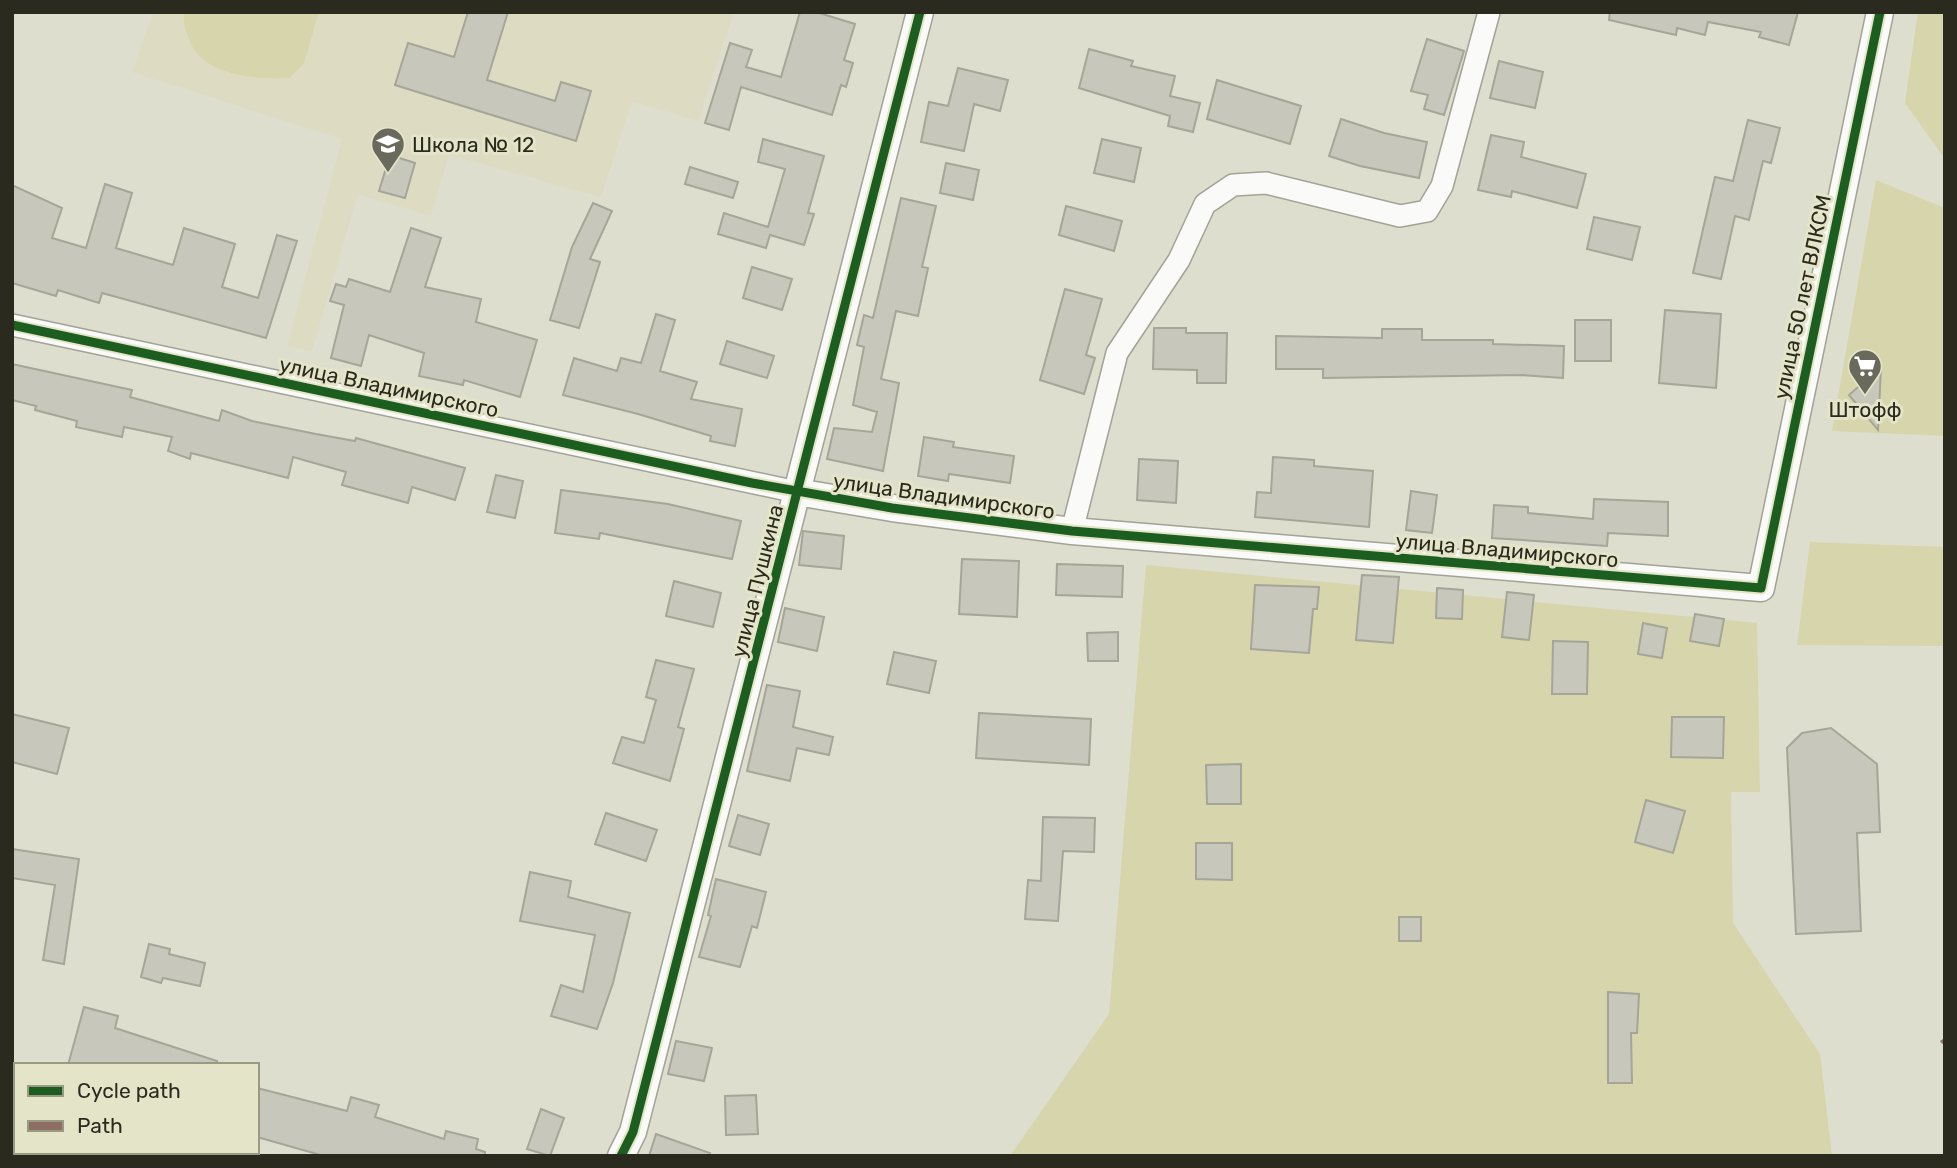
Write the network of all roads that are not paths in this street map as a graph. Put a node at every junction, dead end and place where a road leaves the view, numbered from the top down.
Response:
1 (920, 12) edge
2 (1489, 12) edge
3 (1880, 12) edge
4 (12, 325) edge
5 (797, 492) junction
6 (1072, 531) junction
7 (1760, 588) joint
8 (621, 1156) edge

1 - 5 street, улица Пушкина
2 - 6 street
3 - 7 street, улица 50 лет ВЛКСМ
4 - 5 street, улица Владимирского
5 - 6 street, улица Владимирского
5 - 8 street, улица Пушкина
6 - 7 street, улица Владимирского

